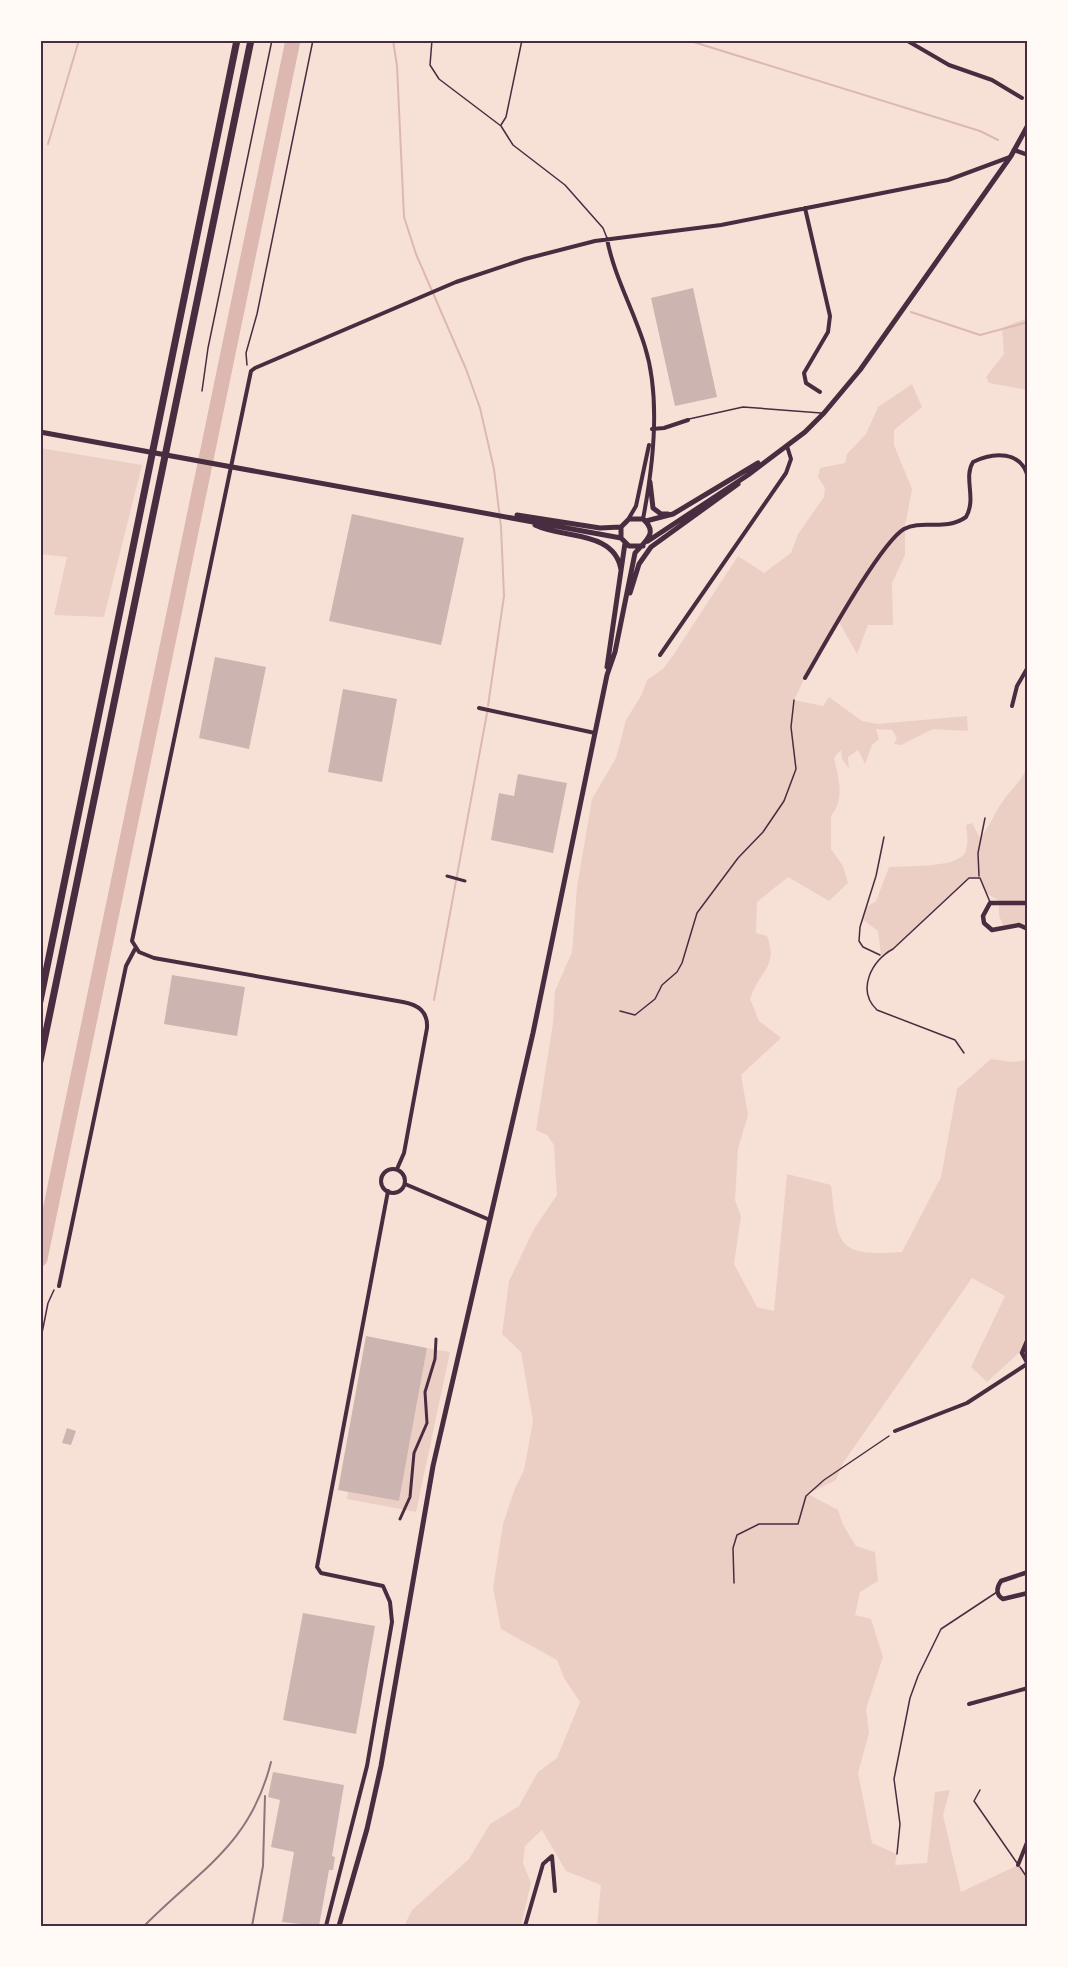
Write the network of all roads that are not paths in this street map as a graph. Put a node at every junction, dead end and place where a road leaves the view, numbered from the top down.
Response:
1 (237, 40) edge
2 (251, 40) edge
3 (432, 40) edge
4 (522, 40) edge
5 (906, 40) edge
6 (1022, 98) dead end
7 (1028, 125) edge
8 (501, 126) junction
9 (1014, 150) junction
10 (1028, 155) edge
11 (1011, 156) junction
12 (805, 208) junction
13 (607, 239) junction
14 (820, 392) dead end
15 (825, 413) junction
16 (688, 420) joint
17 (652, 429) junction
18 (40, 432) edge
19 (651, 439) junction
20 (787, 445) junction
21 (773, 455) junction
22 (748, 475) junction
23 (1028, 478) edge
24 (650, 482) junction
25 (678, 512) junction
26 (503, 514) junction
27 (629, 519) junction
28 (644, 520) junction
29 (528, 521) junction
30 (621, 527) junction
31 (623, 540) junction
32 (645, 544) junction
33 (621, 577) junction
34 (621, 621) junction
35 (660, 655) dead end
36 (1028, 667) edge
37 (607, 675) junction
38 (805, 678) dead end
39 (1012, 706) dead end
40 (479, 708) dead end
41 (596, 733) junction
42 (985, 818) dead end
43 (884, 837) dead end
44 (449, 877) dead end
45 (980, 878) junction
46 (464, 881) dead end
47 (990, 903) junction
48 (1028, 903) edge
49 (1028, 929) edge
50 (135, 949) junction
51 (881, 955) junction
52 (40, 1001) edge
53 (964, 1053) dead end
54 (40, 1061) edge
55 (397, 1169) junction
56 (405, 1185) junction
57 (388, 1191) junction
58 (491, 1220) junction
59 (59, 1286) road end
60 (436, 1339) dead end
61 (1028, 1339) edge
62 (1027, 1364) edge
63 (895, 1431) road end
64 (400, 1519) dead end
65 (1028, 1572) edge
66 (998, 1592) junction
67 (1028, 1593) edge
68 (1028, 1688) edge
69 (969, 1704) dead end
70 (980, 1790) dead end
71 (1028, 1840) edge
72 (897, 1854) dead end
73 (1018, 1865) junction
74 (1028, 1879) edge
75 (555, 1891) dead end
76 (326, 1926) edge
77 (339, 1926) edge
78 (525, 1926) edge

1 - 52 highway
2 - 54 highway
3 - 8 lane
4 - 8 lane
5 - 6 street
7 - 9 main road
8 - 13 lane
9 - 10 street
9 - 11 main road
11 - 12 street
11 - 15 main road
12 - 13 street
12 - 14 street
13 - 17 street
13 - 50 street
15 - 16 lane
15 - 20 main road
16 - 17 street
17 - 19 street
18 - 26 main road
19 - 24 street
19 - 27 street
20 - 21 main road
20 - 35 street
21 - 22 main road
21 - 25 main road
22 - 32 main road
22 - 34 main road
23 - 38 street
24 - 25 main road
24 - 28 street
25 - 28 main road
26 - 29 main road
26 - 30 main road
27 - 28 main road
27 - 30 main road
28 - 32 main road
29 - 31 main road
29 - 33 main road
30 - 31 main road
31 - 32 main road
31 - 33 main road
32 - 34 main road
33 - 37 main road
34 - 37 main road
36 - 39 street
37 - 41 main road
40 - 41 street
41 - 58 main road
42 - 45 lane
43 - 51 lane
44 - 46 street
45 - 47 lane
45 - 51 lane
47 - 48 street
47 - 49 street
50 - 55 street
50 - 59 street
51 - 53 lane
55 - 56 street
55 - 57 street
56 - 57 street
56 - 58 street
57 - 76 street
58 - 77 main road
60 - 64 street
61 - 62 street
62 - 63 street
65 - 66 street
66 - 67 street
66 - 72 lane
68 - 69 street
70 - 73 lane
71 - 73 street
73 - 74 lane
75 - 78 street

